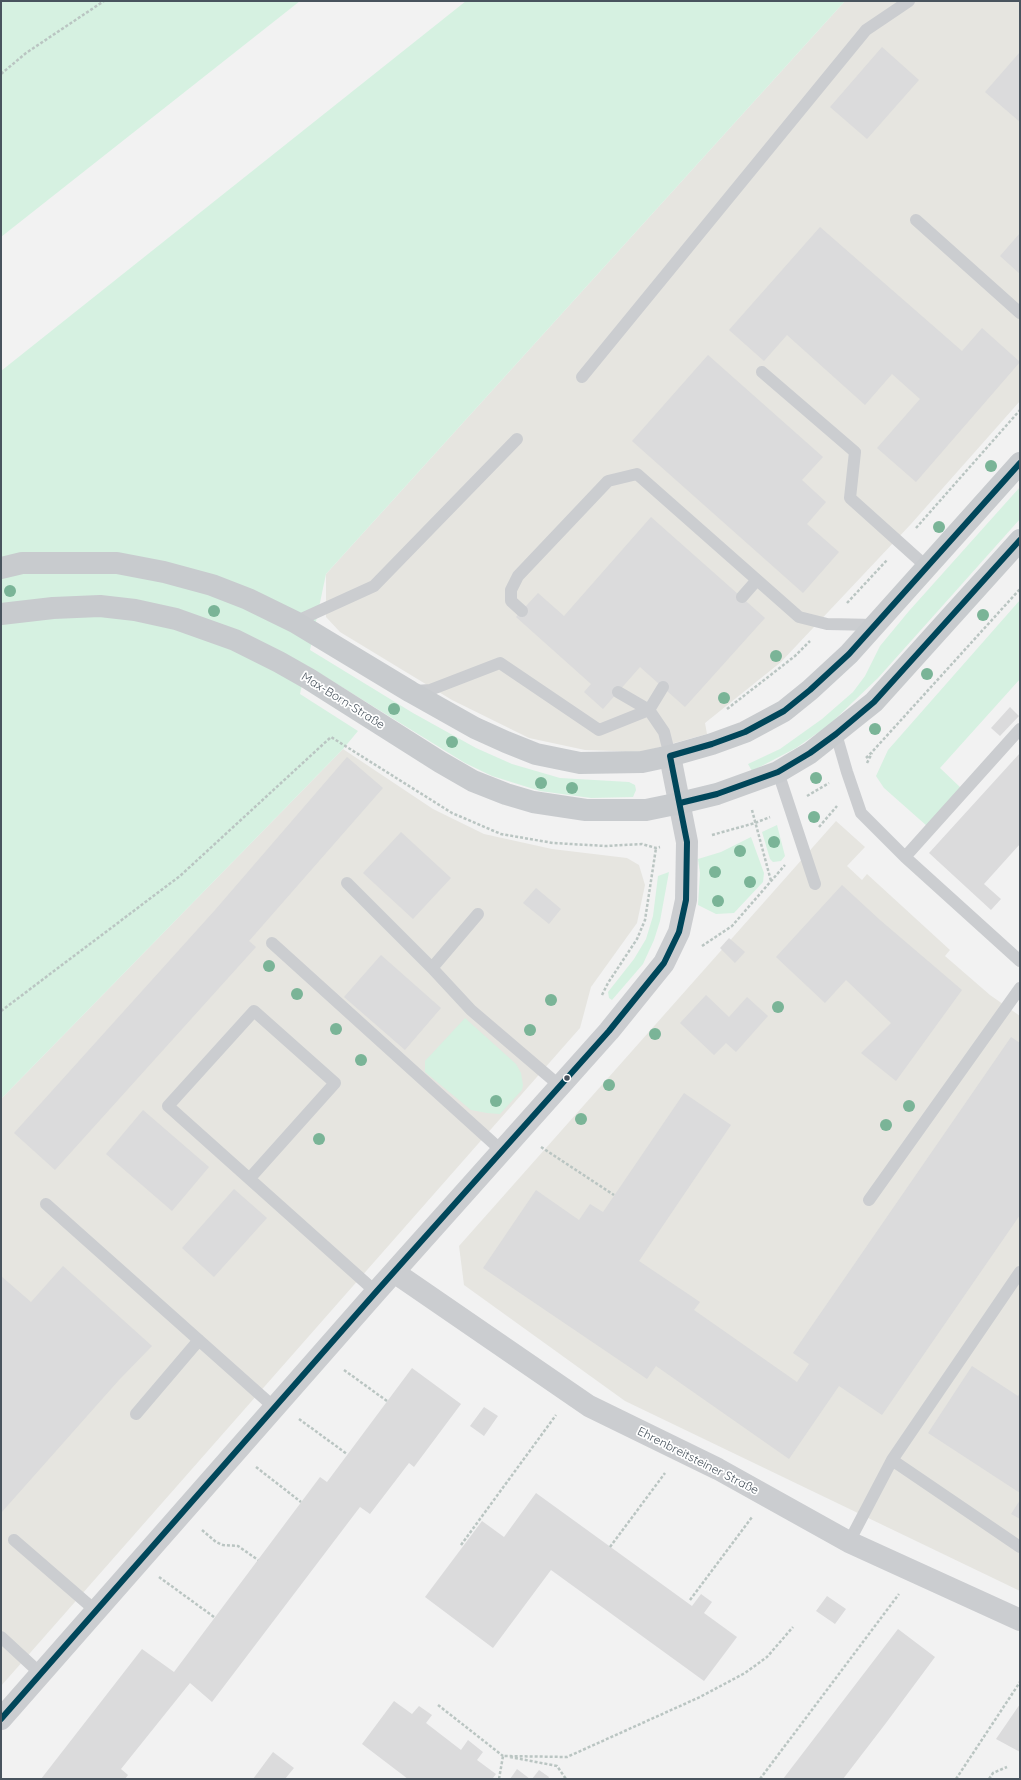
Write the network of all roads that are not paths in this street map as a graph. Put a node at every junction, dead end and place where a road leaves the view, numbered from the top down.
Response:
1 (909, 1) edge
2 (916, 220) dead end
3 (1020, 313) edge
4 (762, 372) dead end
5 (582, 377) dead end
6 (517, 439) dead end
7 (1020, 463) edge
8 (1020, 540) edge
9 (1, 568) edge
10 (928, 568) junction
11 (756, 581) junction
12 (742, 597) dead end
13 (522, 611) dead end
14 (1, 614) edge
15 (295, 622) junction
16 (876, 625) junction
17 (663, 687) dead end
18 (412, 692) junction
19 (618, 692) dead end
20 (649, 710) junction
21 (1020, 729) edge
22 (836, 734) junction
23 (670, 756) junction
24 (778, 772) junction
25 (680, 804) junction
26 (905, 857) junction
27 (348, 883) dead end
28 (815, 884) dead end
29 (478, 914) dead end
30 (272, 943) dead end
31 (1020, 961) edge
32 (432, 968) junction
33 (1020, 988) edge
34 (560, 1086) junction
35 (502, 1151) junction
36 (250, 1178) junction
37 (869, 1200) dead end
38 (46, 1204) dead end
39 (394, 1272) junction
40 (1020, 1272) edge
41 (376, 1292) junction
42 (199, 1340) junction
43 (276, 1406) junction
44 (136, 1414) dead end
45 (892, 1460) junction
46 (14, 1540) dead end
47 (849, 1542) junction
48 (1020, 1547) edge
49 (96, 1611) junction
50 (1020, 1620) edge
51 (1, 1637) edge
52 (40, 1674) junction
53 (1, 1719) edge

1 - 5 lane
2 - 3 lane
4 - 10 lane
6 - 15 lane
7 - 10 main road
8 - 22 main road, Max-Born-Straße
9 - 15 main road
10 - 16 main road
11 - 12 lane
11 - 13 lane
11 - 16 lane
14 - 25 main road, Max-Born-Straße
15 - 18 main road
16 - 23 main road
17 - 20 lane
18 - 20 lane
18 - 23 main road
19 - 20 lane
20 - 23 lane
21 - 26 lane
22 - 24 main road, Max-Born-Straße
22 - 26 lane
23 - 25 street
24 - 25 main road, Max-Born-Straße
24 - 28 lane
25 - 34 street
26 - 31 lane
27 - 32 lane
29 - 32 lane
30 - 35 lane
32 - 34 lane
33 - 37 lane
34 - 35 street
35 - 39 street
36 - 36 lane
36 - 41 lane
38 - 42 lane
39 - 41 street
39 - 47 street, Ehrenbreitsteiner Straße
40 - 45 lane
41 - 43 street
42 - 43 lane
42 - 44 lane
43 - 49 street
45 - 47 lane
45 - 48 lane
46 - 49 lane
47 - 50 street, Ehrenbreitsteiner Straße
49 - 52 street
51 - 52 lane
52 - 53 street

